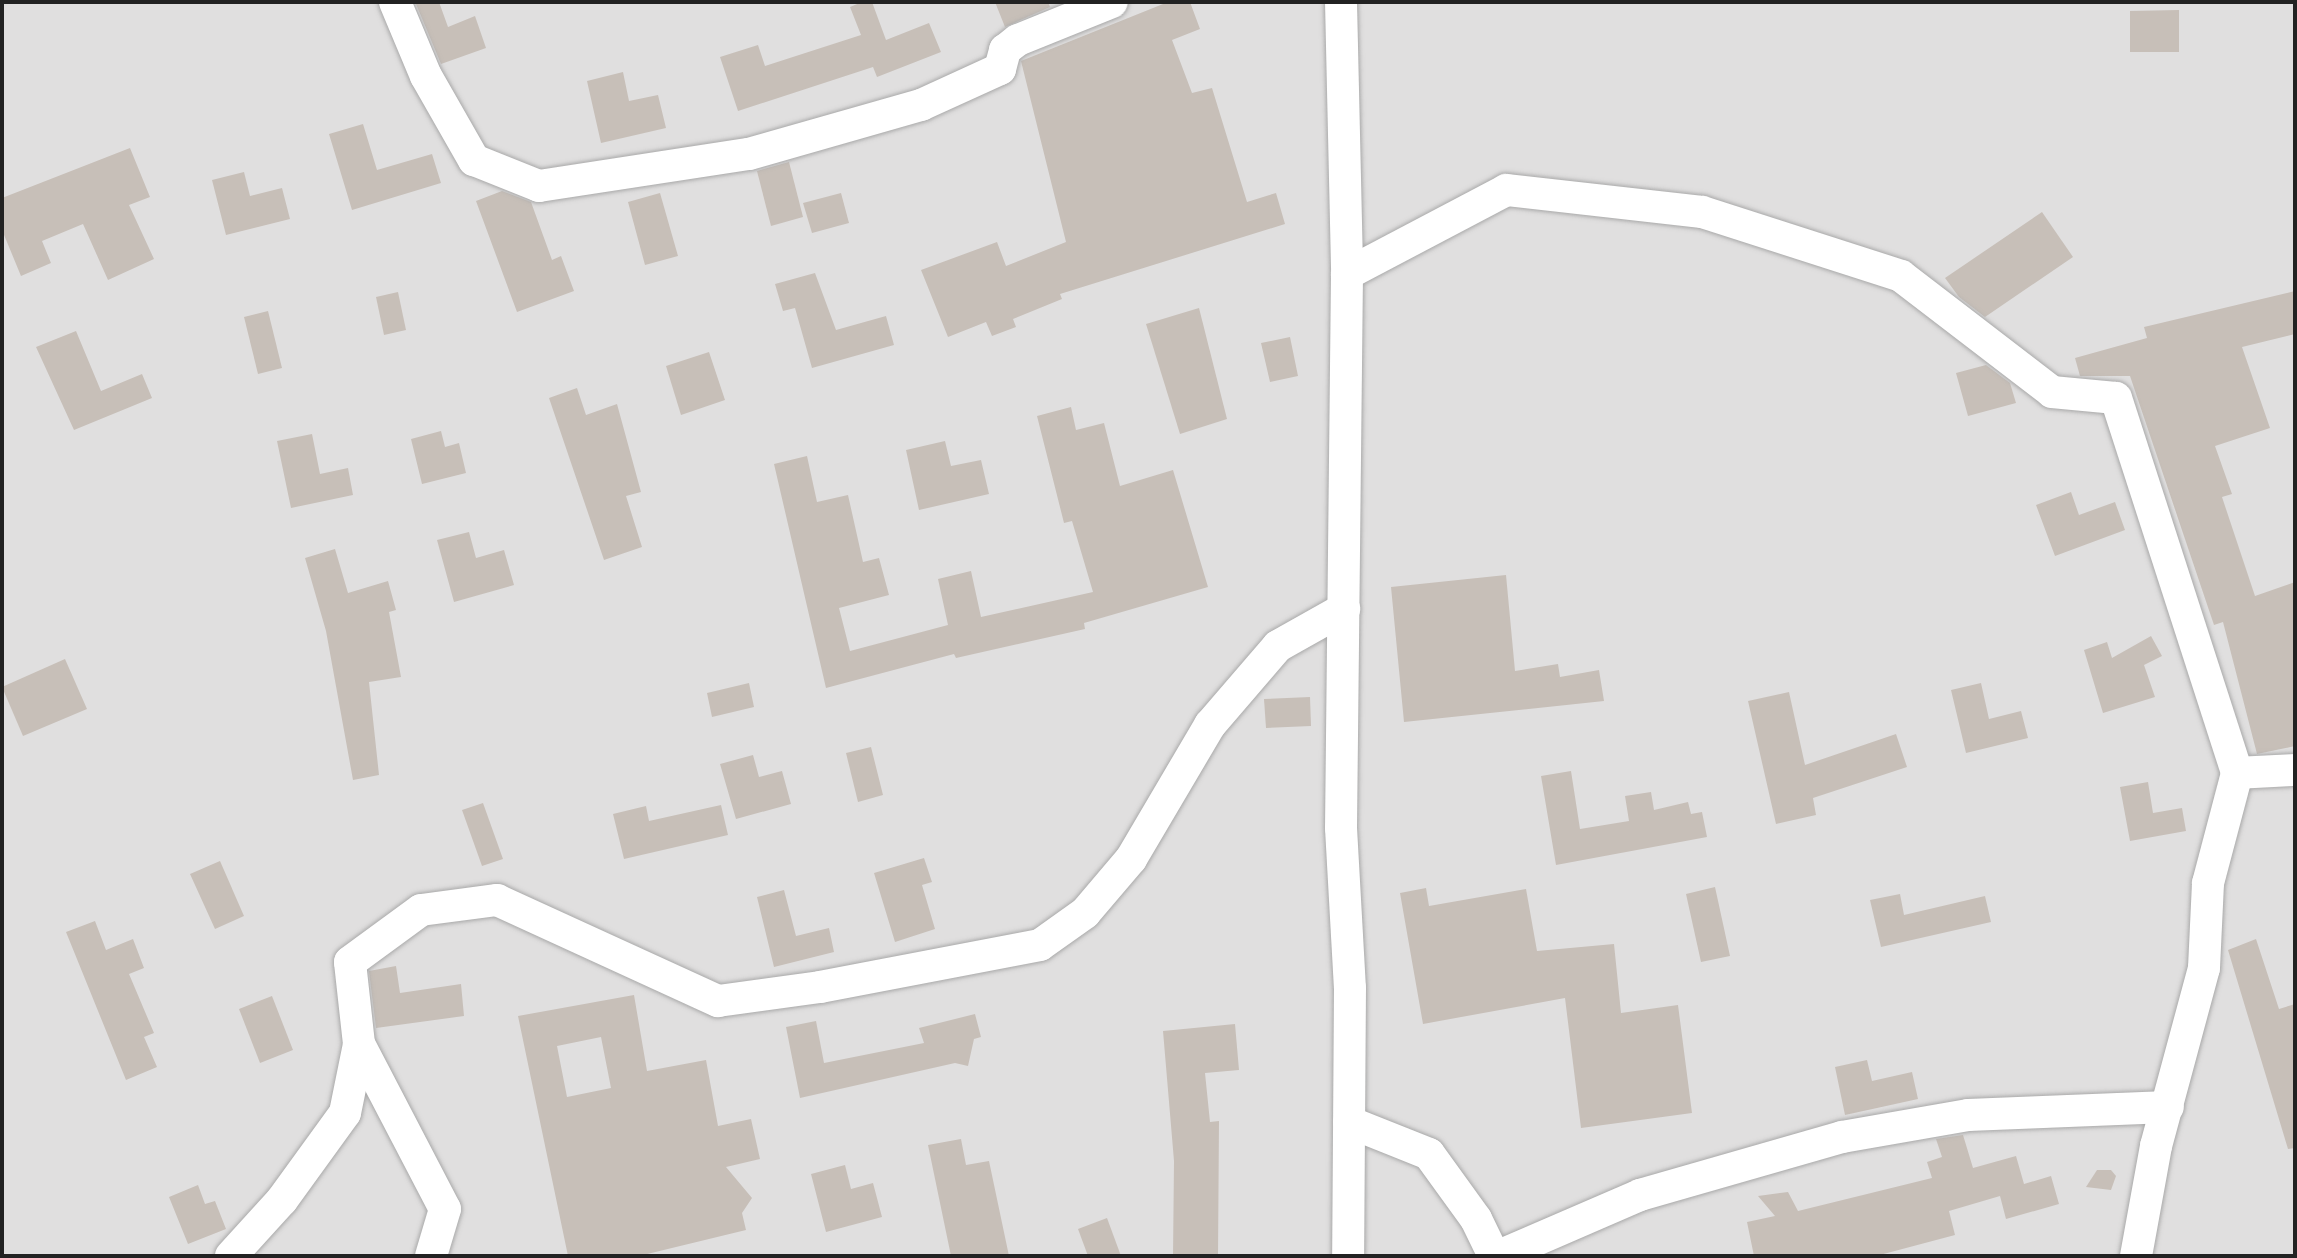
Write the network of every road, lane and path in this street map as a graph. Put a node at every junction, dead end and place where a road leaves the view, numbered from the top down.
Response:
1 (395, 2) edge
2 (1112, 2) edge
3 (1341, 2) edge
4 (1347, 274) junction
5 (1344, 610) junction
6 (2295, 770) edge
7 (2237, 773) junction
8 (359, 1044) junction
9 (2168, 1107) junction
10 (1349, 1122) junction
11 (231, 1256) edge
12 (431, 1256) edge
13 (1348, 1256) edge
14 (1496, 1256) edge
15 (2136, 1256) edge

1 - 2 street
3 - 4 street
4 - 5 street
4 - 7 street
5 - 8 street
5 - 10 street
6 - 7 street
7 - 9 street
8 - 11 street
8 - 12 street
9 - 14 street
9 - 15 street
10 - 13 street
10 - 14 street

